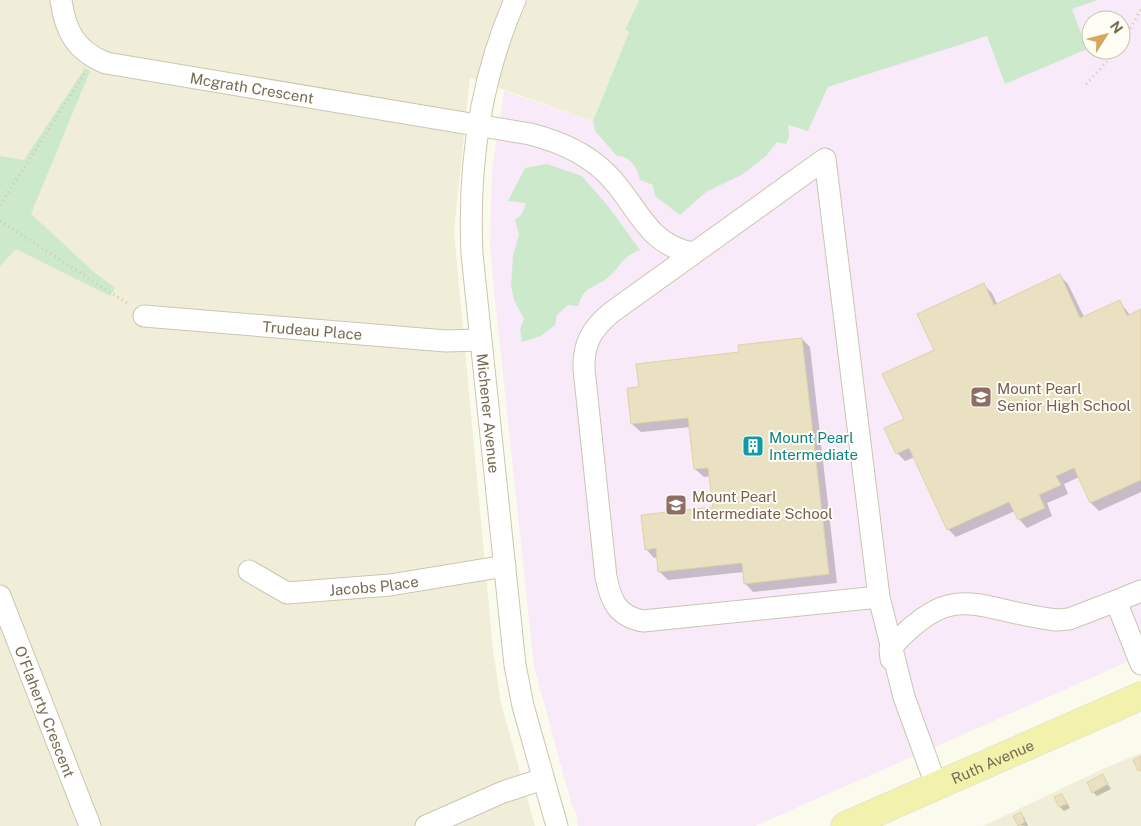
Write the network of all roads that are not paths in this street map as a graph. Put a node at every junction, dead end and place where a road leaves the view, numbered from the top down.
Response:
1 (62, 0) edge
2 (515, 0) edge
3 (479, 125) junction
4 (693, 253) junction
5 (144, 316) road end
6 (480, 340) junction
7 (505, 566) junction
8 (250, 571) dead end
9 (1141, 591) edge
10 (0, 596) edge
11 (879, 597) junction
12 (1116, 601) junction
13 (890, 649) junction
14 (1141, 664) edge
15 (1141, 696) edge
16 (543, 779) junction
17 (930, 788) junction
18 (90, 826) edge
19 (426, 826) edge
20 (557, 826) edge
21 (845, 826) edge

1 - 3 street, Mcgrath Crescent
2 - 3 street, Michener Avenue
3 - 4 street, Mcgrath Crescent
3 - 6 street, Michener Avenue
4 - 11 street
4 - 11 street
5 - 6 street, Trudeau Place
6 - 7 street, Michener Avenue
7 - 8 street, Jacobs Place
7 - 16 street, Michener Avenue
9 - 12 street
10 - 18 street, O'Flaherty Crescent
11 - 13 street
12 - 13 street
12 - 14 street
13 - 17 street
15 - 17 main road, Ruth Avenue
16 - 19 street
16 - 20 street, Michener Avenue
17 - 21 main road, Ruth Avenue

